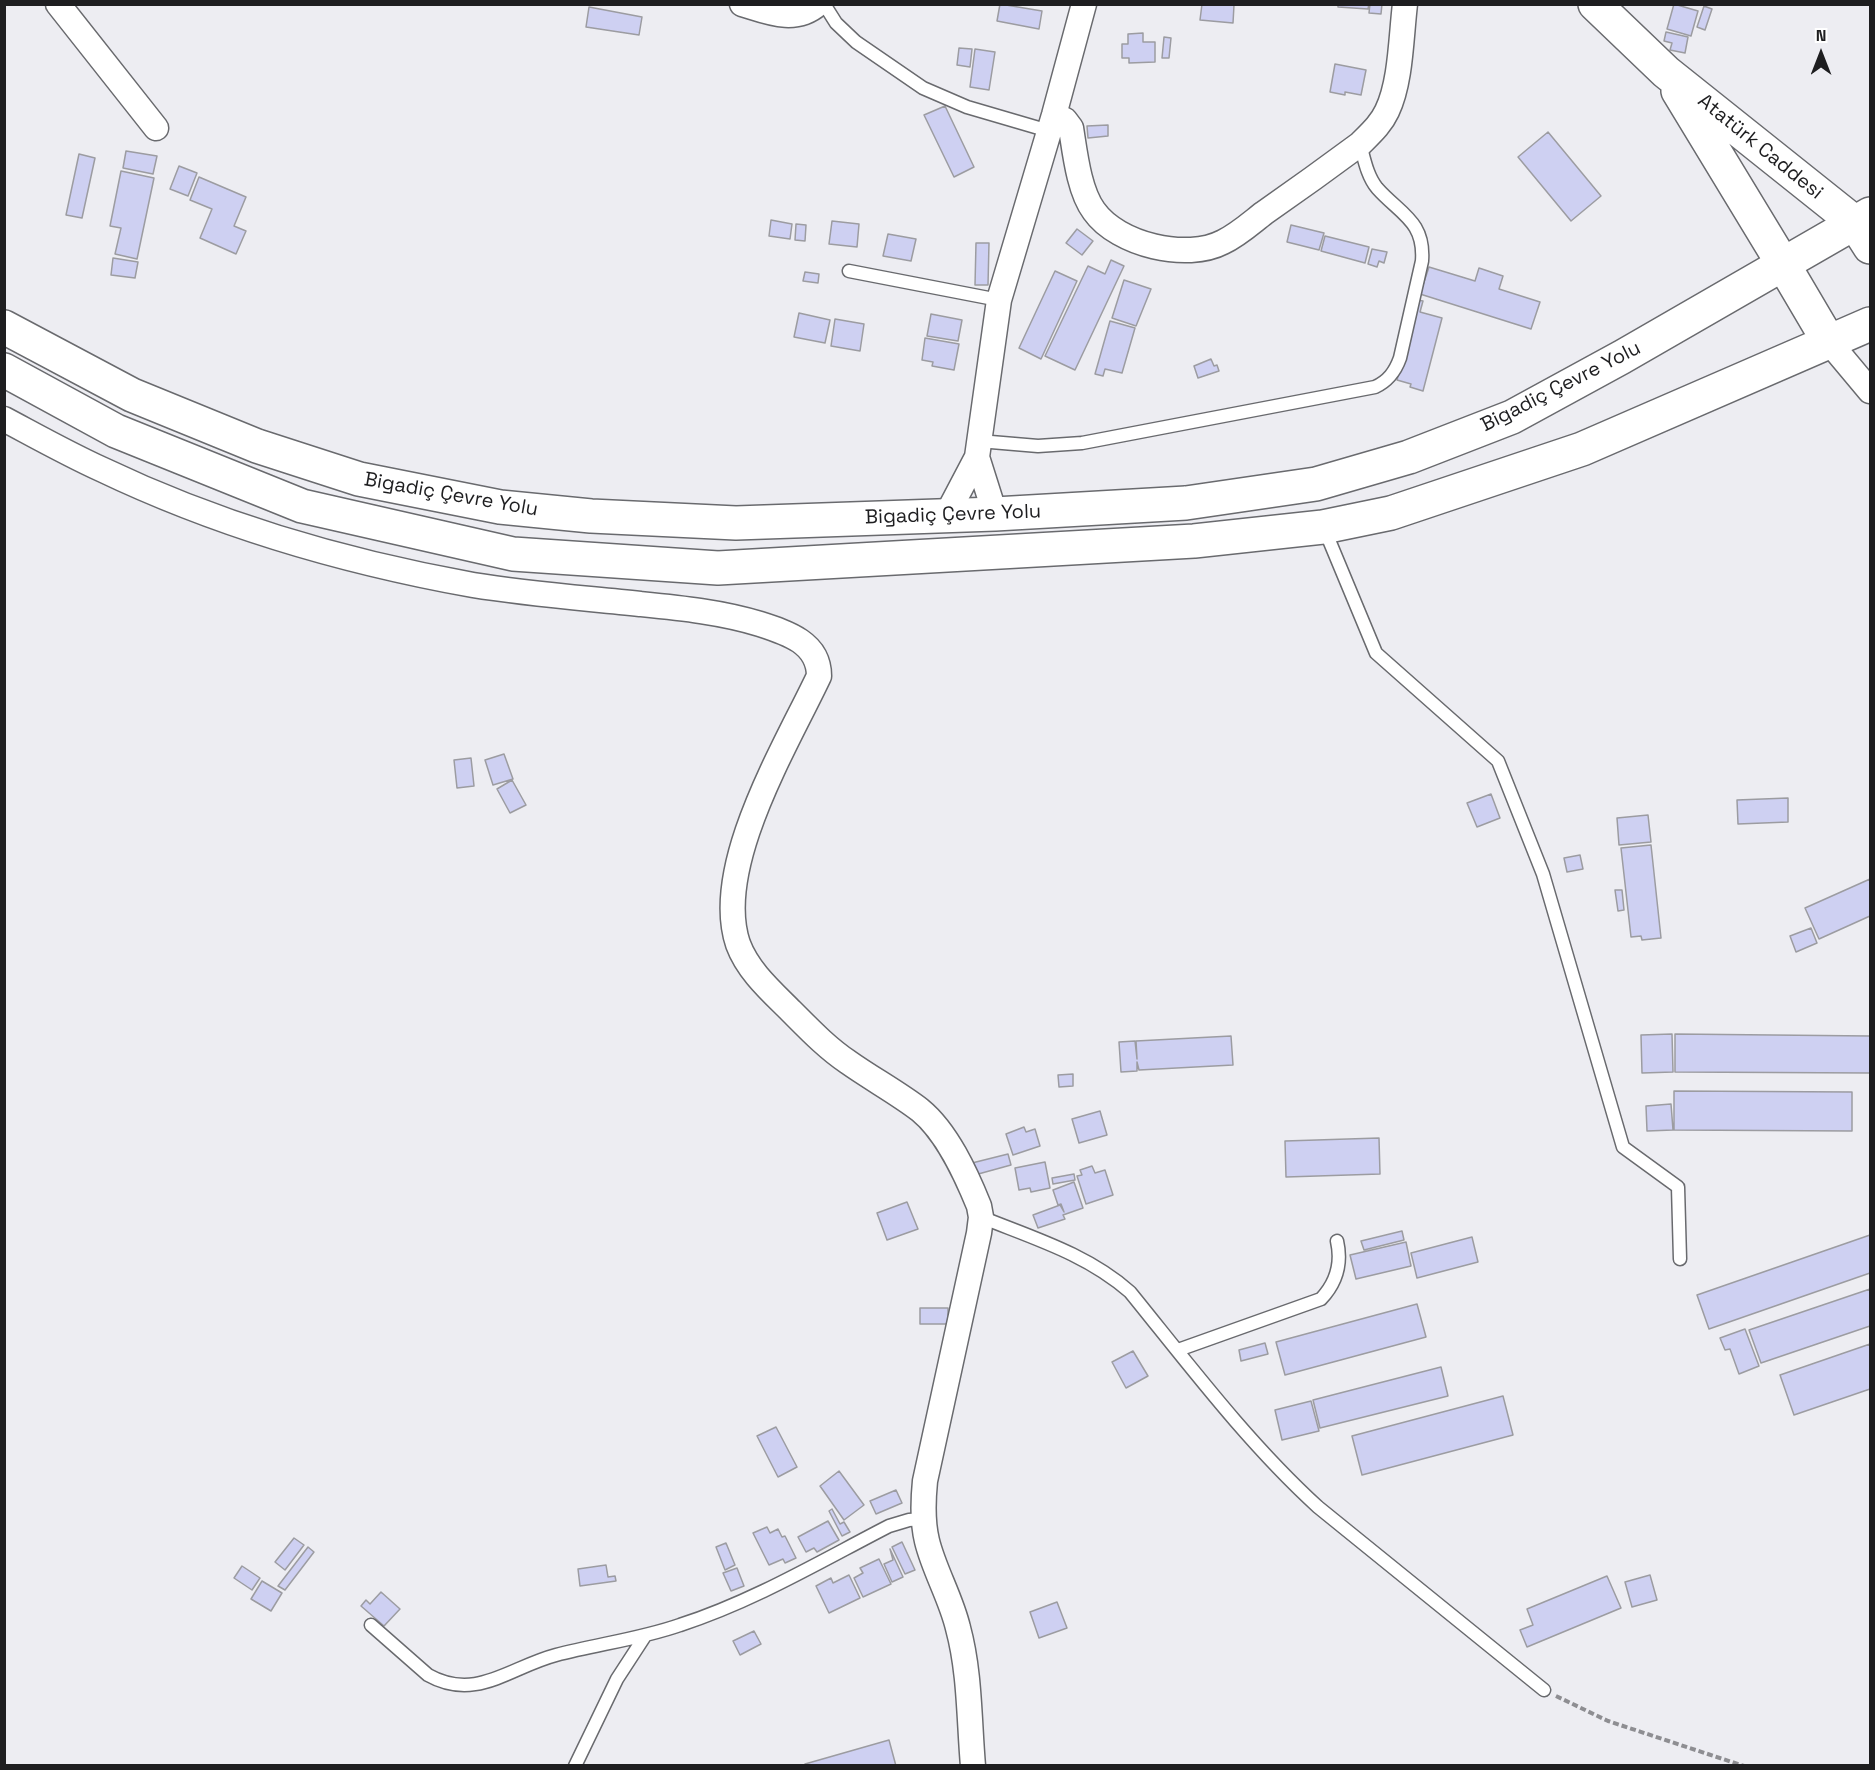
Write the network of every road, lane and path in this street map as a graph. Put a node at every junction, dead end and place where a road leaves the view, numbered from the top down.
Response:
1 (58, 4) edge
2 (742, 4) edge
3 (819, 4) edge
4 (824, 4) edge
5 (1084, 4) edge
6 (1405, 4) edge
7 (1595, 4) edge
8 (1666, 72) junction
9 (1052, 123) junction
10 (156, 128) dead end
11 (1360, 144) junction
12 (1865, 228) edge
13 (1783, 264) junction
14 (849, 271) dead end
15 (999, 300) junction
16 (1870, 324) edge
17 (4, 327) edge
18 (1828, 342) junction
19 (4, 370) edge
20 (1870, 391) edge
21 (4, 418) edge
22 (978, 449) junction
23 (995, 514) junction
24 (946, 516) junction
25 (1323, 527) junction
26 (981, 1217) junction
27 (1337, 1241) dead end
28 (1680, 1259) dead end
29 (1178, 1350) junction
30 (923, 1519) junction
31 (371, 1624) dead end
32 (645, 1636) junction
33 (1544, 1690) joint
34 (575, 1766) edge
35 (973, 1766) edge
36 (1744, 1766) edge

1 - 10 street
2 - 3 street
4 - 9 lane
5 - 9 street
6 - 11 street
7 - 8 main road, Atatürk Caddesi
8 - 12 main road, Atatürk Caddesi
8 - 13 main road, Atatürk Caddesi
9 - 11 street
9 - 15 street
11 - 22 lane
12 - 13 main road, Bigadiç Çevre Yolu
13 - 18 main road, Atatürk Caddesi
13 - 23 main road, Bigadiç Çevre Yolu
14 - 15 lane
15 - 22 street
16 - 18 main road, Bigadiç Çevre Yolu
17 - 24 main road, Bigadiç Çevre Yolu
18 - 20 street
18 - 25 main road, Bigadiç Çevre Yolu
19 - 25 main road, Bigadiç Çevre Yolu
21 - 26 street
22 - 23 street
22 - 24 street
23 - 24 main road, Bigadiç Çevre Yolu
25 - 28 lane
26 - 29 lane
26 - 30 street
27 - 29 lane
29 - 33 lane
30 - 32 lane
30 - 35 street
31 - 32 lane
32 - 34 lane
33 - 36 path

